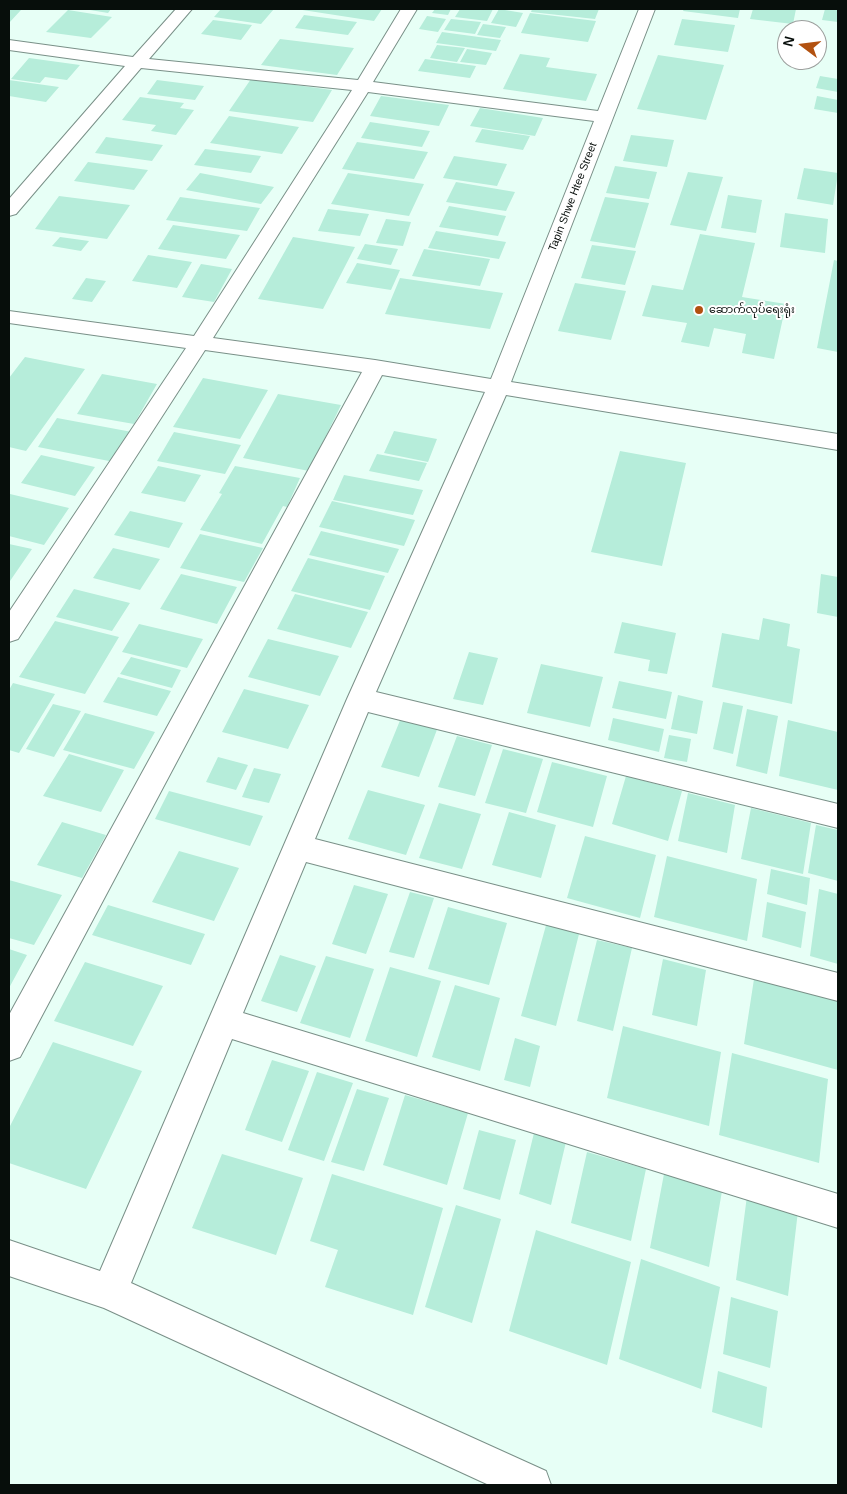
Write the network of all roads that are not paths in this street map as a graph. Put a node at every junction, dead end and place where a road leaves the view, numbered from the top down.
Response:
1 (184, 9) edge
2 (409, 9) edge
3 (647, 9) edge
4 (9, 45) edge
5 (137, 63) junction
6 (364, 86) junction
7 (604, 117) junction
8 (9, 210) edge
9 (16, 318) edge
10 (9, 337) edge
11 (200, 342) junction
12 (376, 367) junction
13 (499, 386) junction
14 (838, 442) edge
15 (9, 632) edge
16 (360, 699) junction
17 (838, 816) edge
18 (297, 847) junction
19 (838, 988) edge
20 (224, 1022) junction
21 (9, 1046) edge
22 (838, 1211) edge
23 (9, 1258) edge
24 (109, 1292) junction
25 (532, 1485) edge

1 - 5 street
2 - 6 street
3 - 7 street, Tapin Shwe Htee Street
4 - 5 street
5 - 6 street
5 - 8 street
6 - 7 street
6 - 11 street
7 - 13 street, Tapin Shwe Htee Street
9 - 10 street
9 - 11 street
11 - 12 street
11 - 15 street
12 - 13 street
12 - 21 street
13 - 14 street
13 - 16 street, Tapin Shwe Htee Street
16 - 17 street
16 - 18 street, Tapin Shwe Htee Street
18 - 19 street
18 - 20 street, Tapin Shwe Htee Street
20 - 22 street
20 - 24 street, Tapin Shwe Htee Street
23 - 24 street
24 - 25 street

